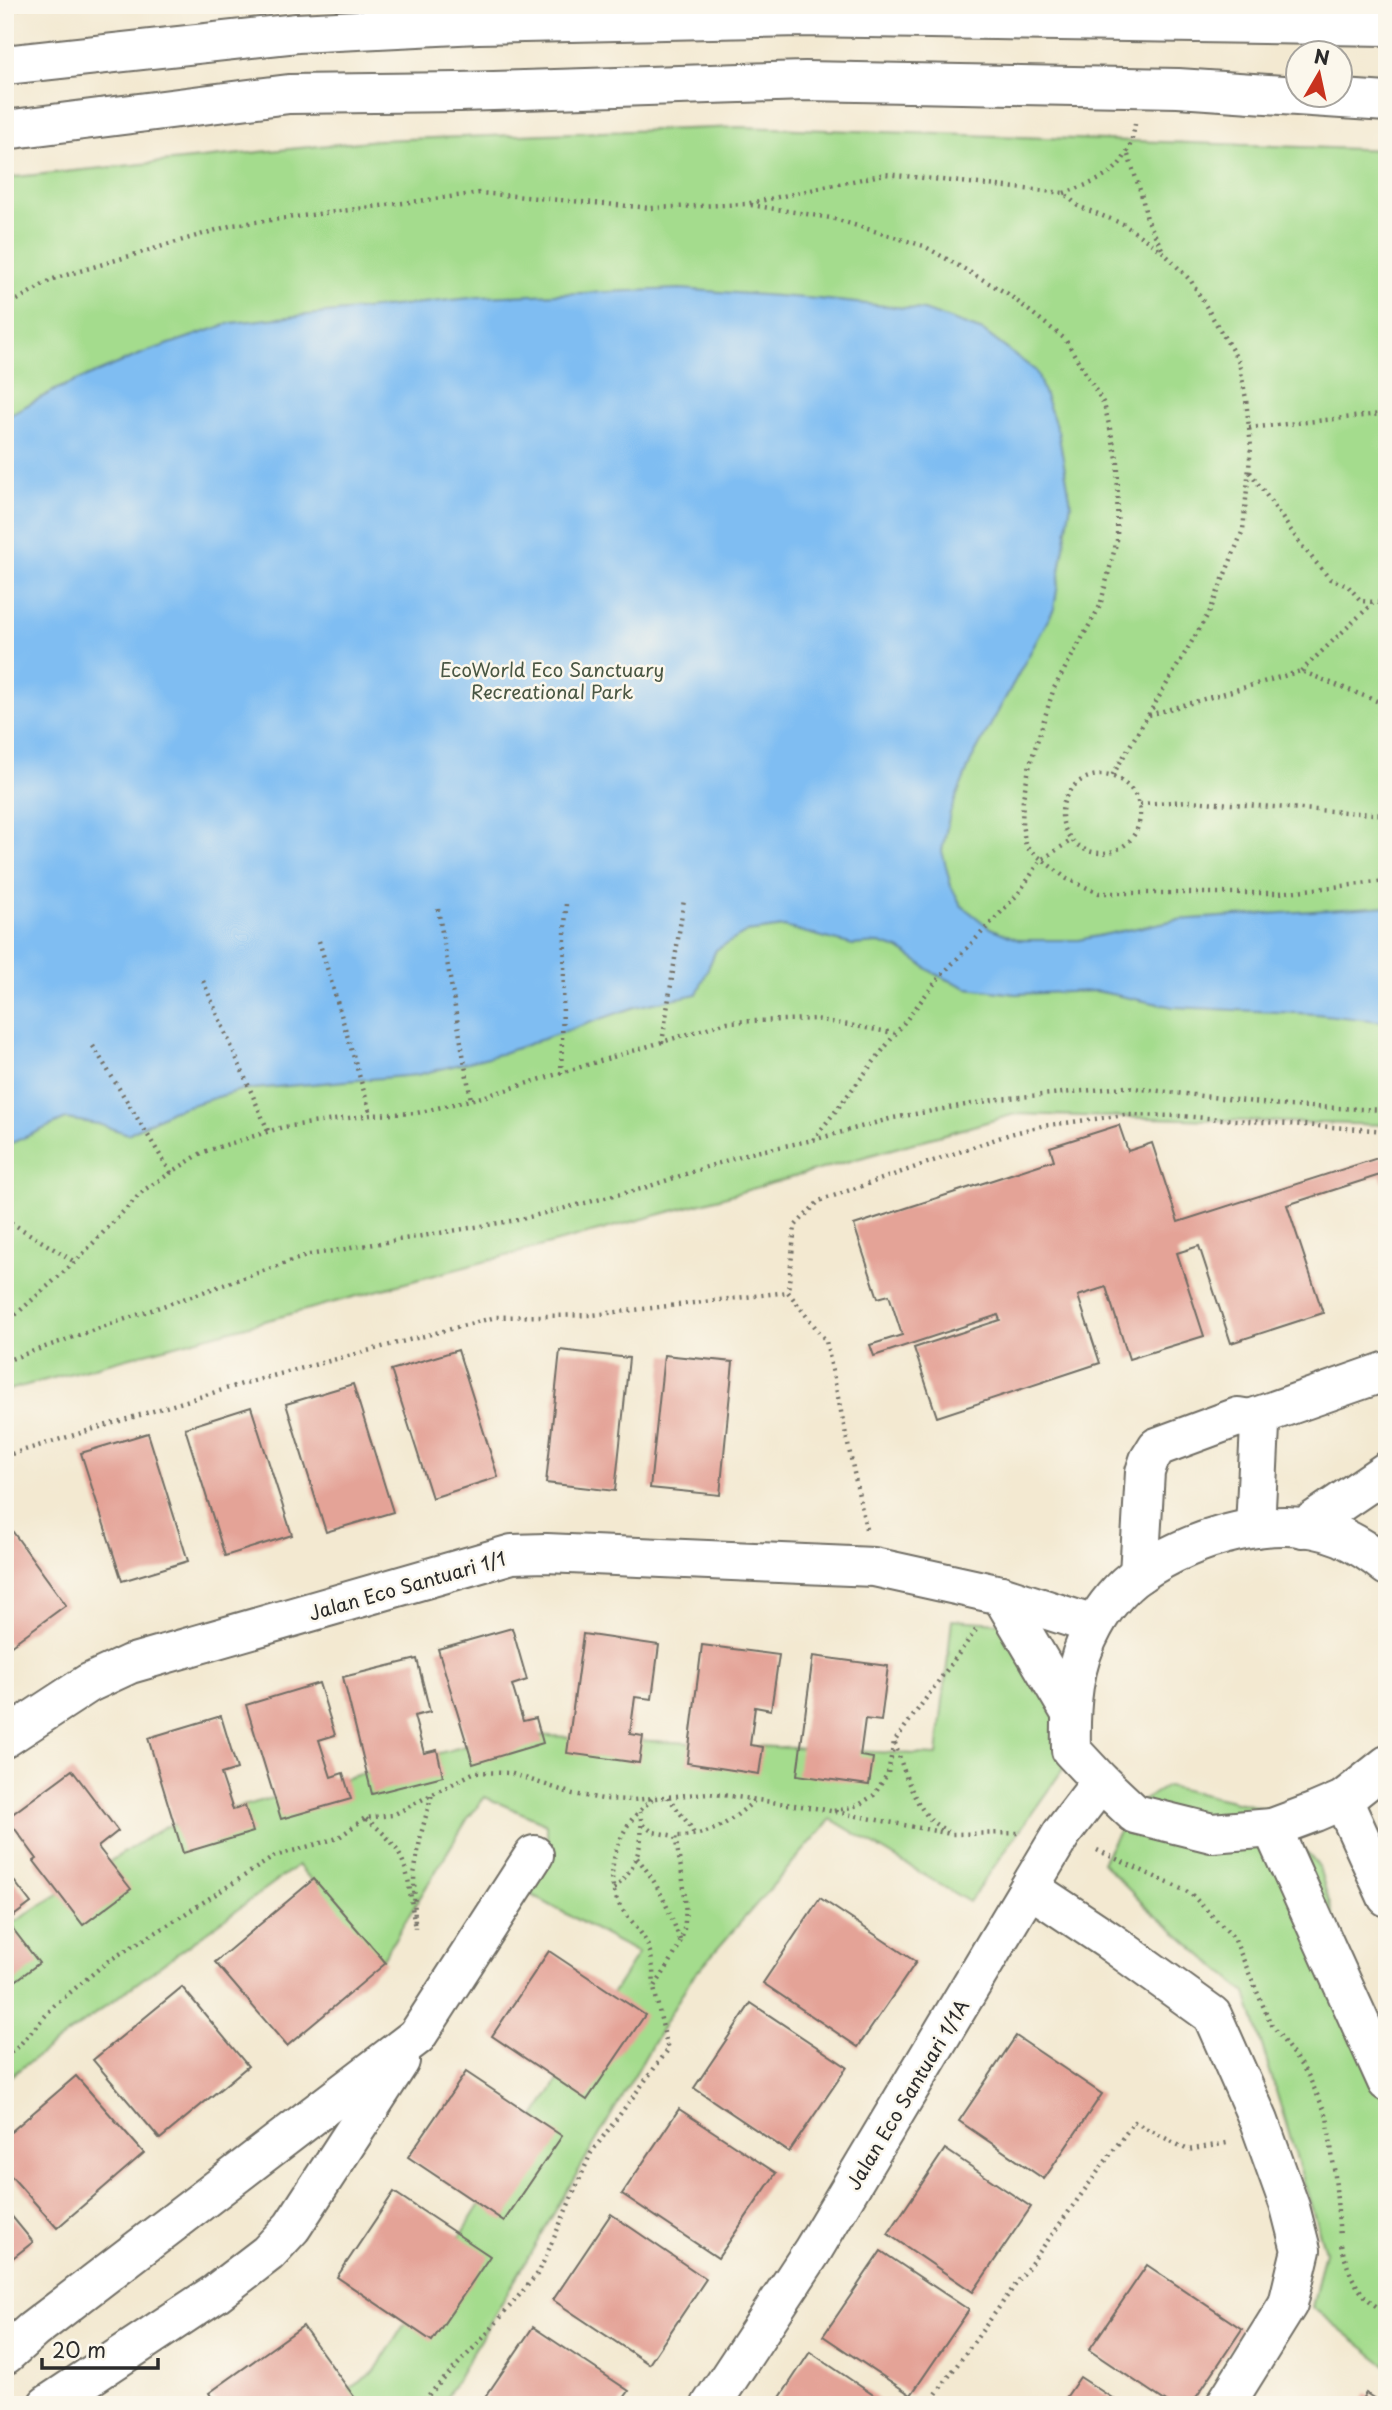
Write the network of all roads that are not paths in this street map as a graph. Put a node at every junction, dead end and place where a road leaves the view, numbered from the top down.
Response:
1 (794, 11) edge
2 (485, 15) edge
3 (1387, 26) edge
4 (5, 65) edge
5 (1387, 102) edge
6 (5, 130) edge
7 (1387, 1371) edge
8 (1250, 1419) junction
9 (1387, 1471) edge
10 (1255, 1528) junction
11 (1303, 1528) junction
12 (1387, 1566) edge
13 (1139, 1574) junction
14 (1001, 1595) junction
15 (1094, 1625) junction
16 (1070, 1712) junction
17 (5, 1738) edge
18 (1387, 1765) edge
19 (1101, 1782) junction
20 (1343, 1800) junction
21 (1272, 1828) junction
22 (534, 1855) dead end
23 (1030, 1888) junction
24 (1387, 1897) edge
25 (416, 2036) junction
26 (1387, 2082) edge
27 (5, 2355) edge
28 (47, 2405) edge
29 (711, 2405) edge
30 (1224, 2405) edge

1 - 2 street
1 - 3 street
2 - 4 street
5 - 6 street
7 - 8 street
8 - 10 street
8 - 13 street
9 - 11 street
10 - 11 street
10 - 13 street
11 - 12 street
13 - 15 street
14 - 15 street, Jalan Eco Santuari 1/1
14 - 16 street
14 - 17 street, Jalan Eco Santuari 1/1
15 - 16 street
16 - 19 street
18 - 20 street
19 - 21 street
19 - 23 street, Jalan Eco Santuari 1/1A
20 - 21 street
20 - 24 street
21 - 26 street
22 - 25 street
23 - 29 street, Jalan Eco Santuari 1/1A
23 - 30 street
25 - 27 street
25 - 28 street

